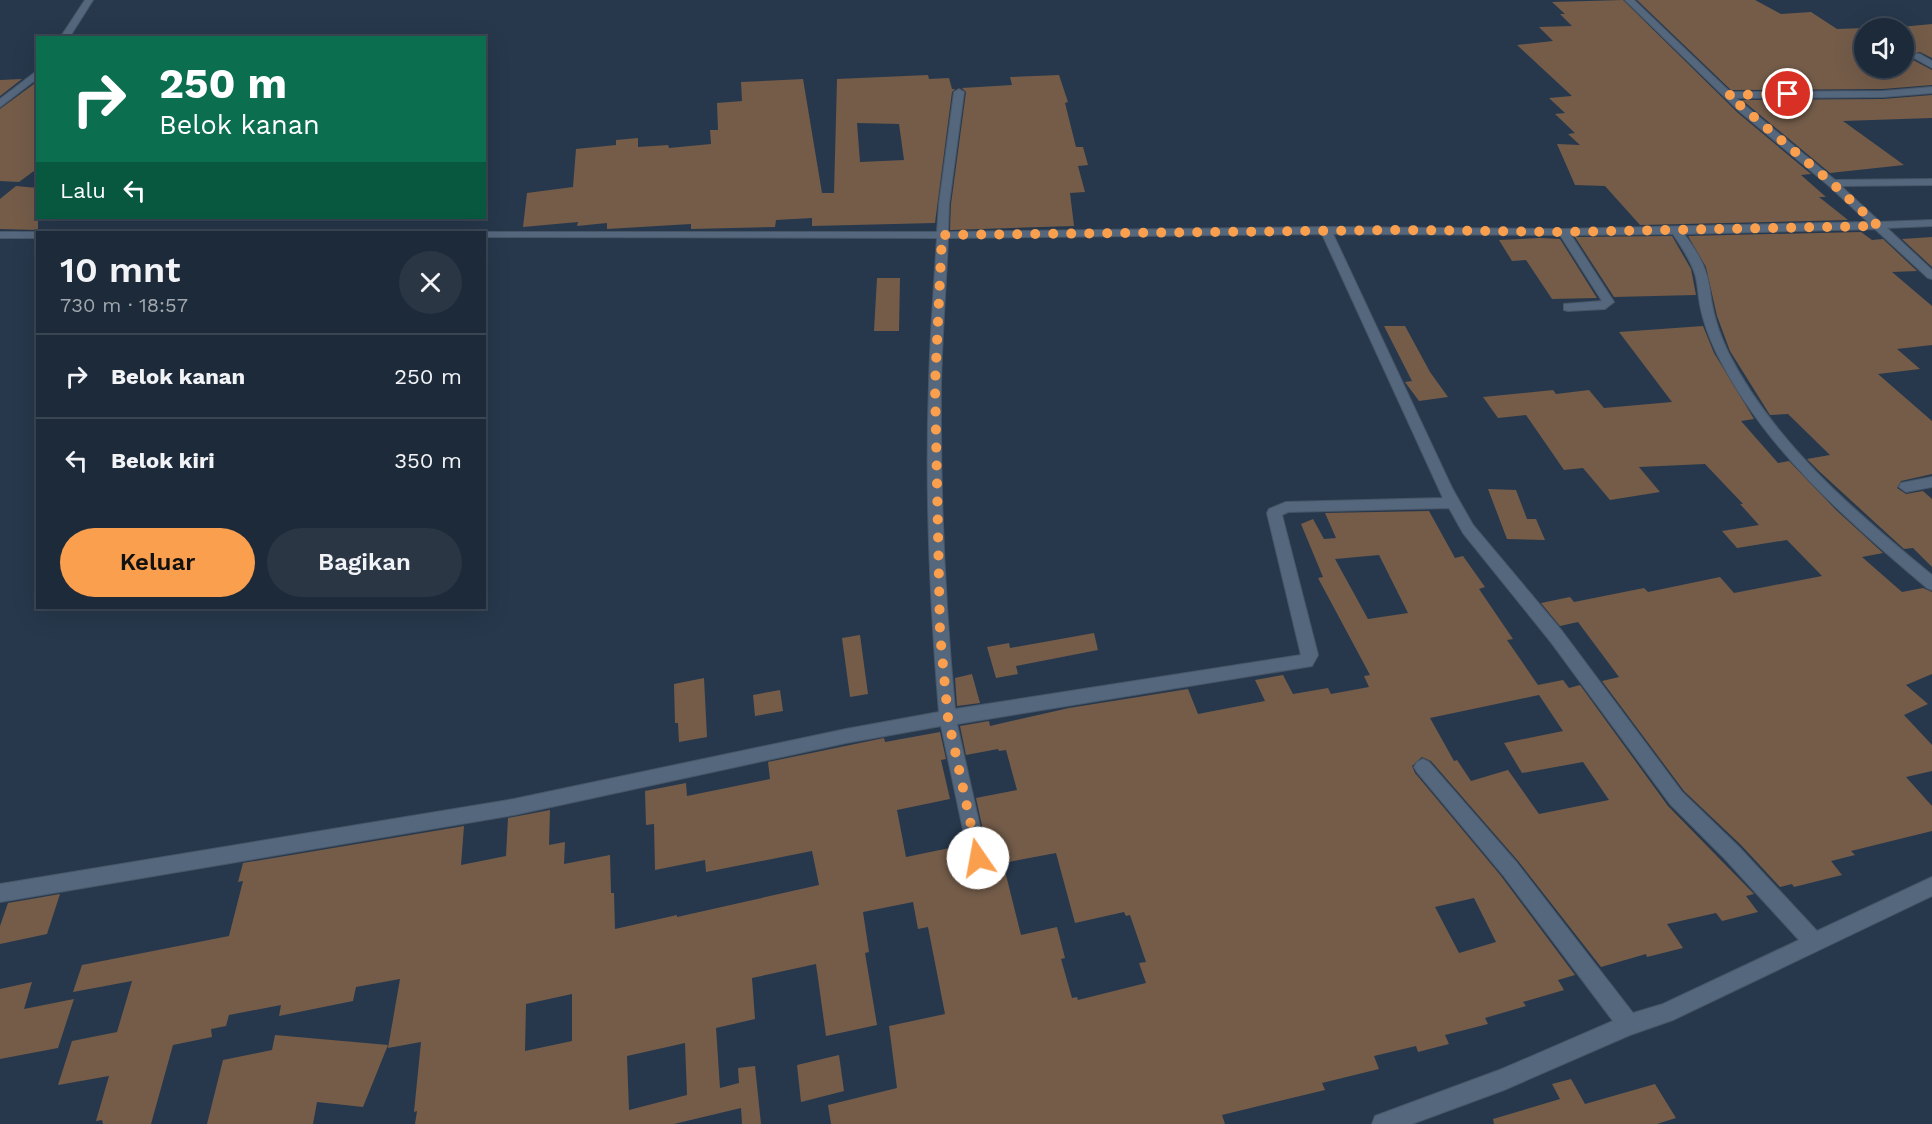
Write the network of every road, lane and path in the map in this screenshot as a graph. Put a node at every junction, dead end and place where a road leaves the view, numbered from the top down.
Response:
1 (88, 0) edge
2 (1629, 0) edge
3 (65, 36) edge
4 (1917, 56) dead end
5 (1932, 65) edge
6 (36, 75) edge
7 (1932, 90) edge
8 (959, 92) dead end
9 (1728, 95) junction
10 (0, 104) edge
11 (1932, 182) edge
12 (1832, 183) junction
13 (1932, 224) edge
14 (1878, 226) junction
15 (1326, 230) junction
16 (1676, 230) junction
17 (1563, 232) junction
18 (486, 234) edge
19 (0, 235) edge
20 (36, 235) edge
21 (942, 235) junction
22 (1932, 276) edge
23 (1568, 307) dead end
24 (1932, 482) edge
25 (1906, 487) dead end
26 (1452, 503) junction
27 (1932, 584) edge
28 (948, 718) junction
29 (1423, 767) dead end
30 (978, 858) dead end
31 (1932, 886) edge
32 (0, 893) edge
33 (1814, 942) junction
34 (1629, 1025) junction
35 (1383, 1124) edge

1 - 3 street
2 - 9 street
4 - 5 street
6 - 10 street
7 - 9 street
8 - 21 street
9 - 12 street
11 - 12 street
12 - 14 street
13 - 14 street
14 - 16 street
14 - 22 street
15 - 17 street
15 - 21 street
15 - 26 street
16 - 17 street
16 - 27 street
17 - 23 street
18 - 21 street
19 - 20 street
21 - 28 street
24 - 25 street
26 - 28 street
26 - 33 street
28 - 30 street
28 - 32 street
29 - 34 street
31 - 33 street
33 - 34 street
34 - 35 street

